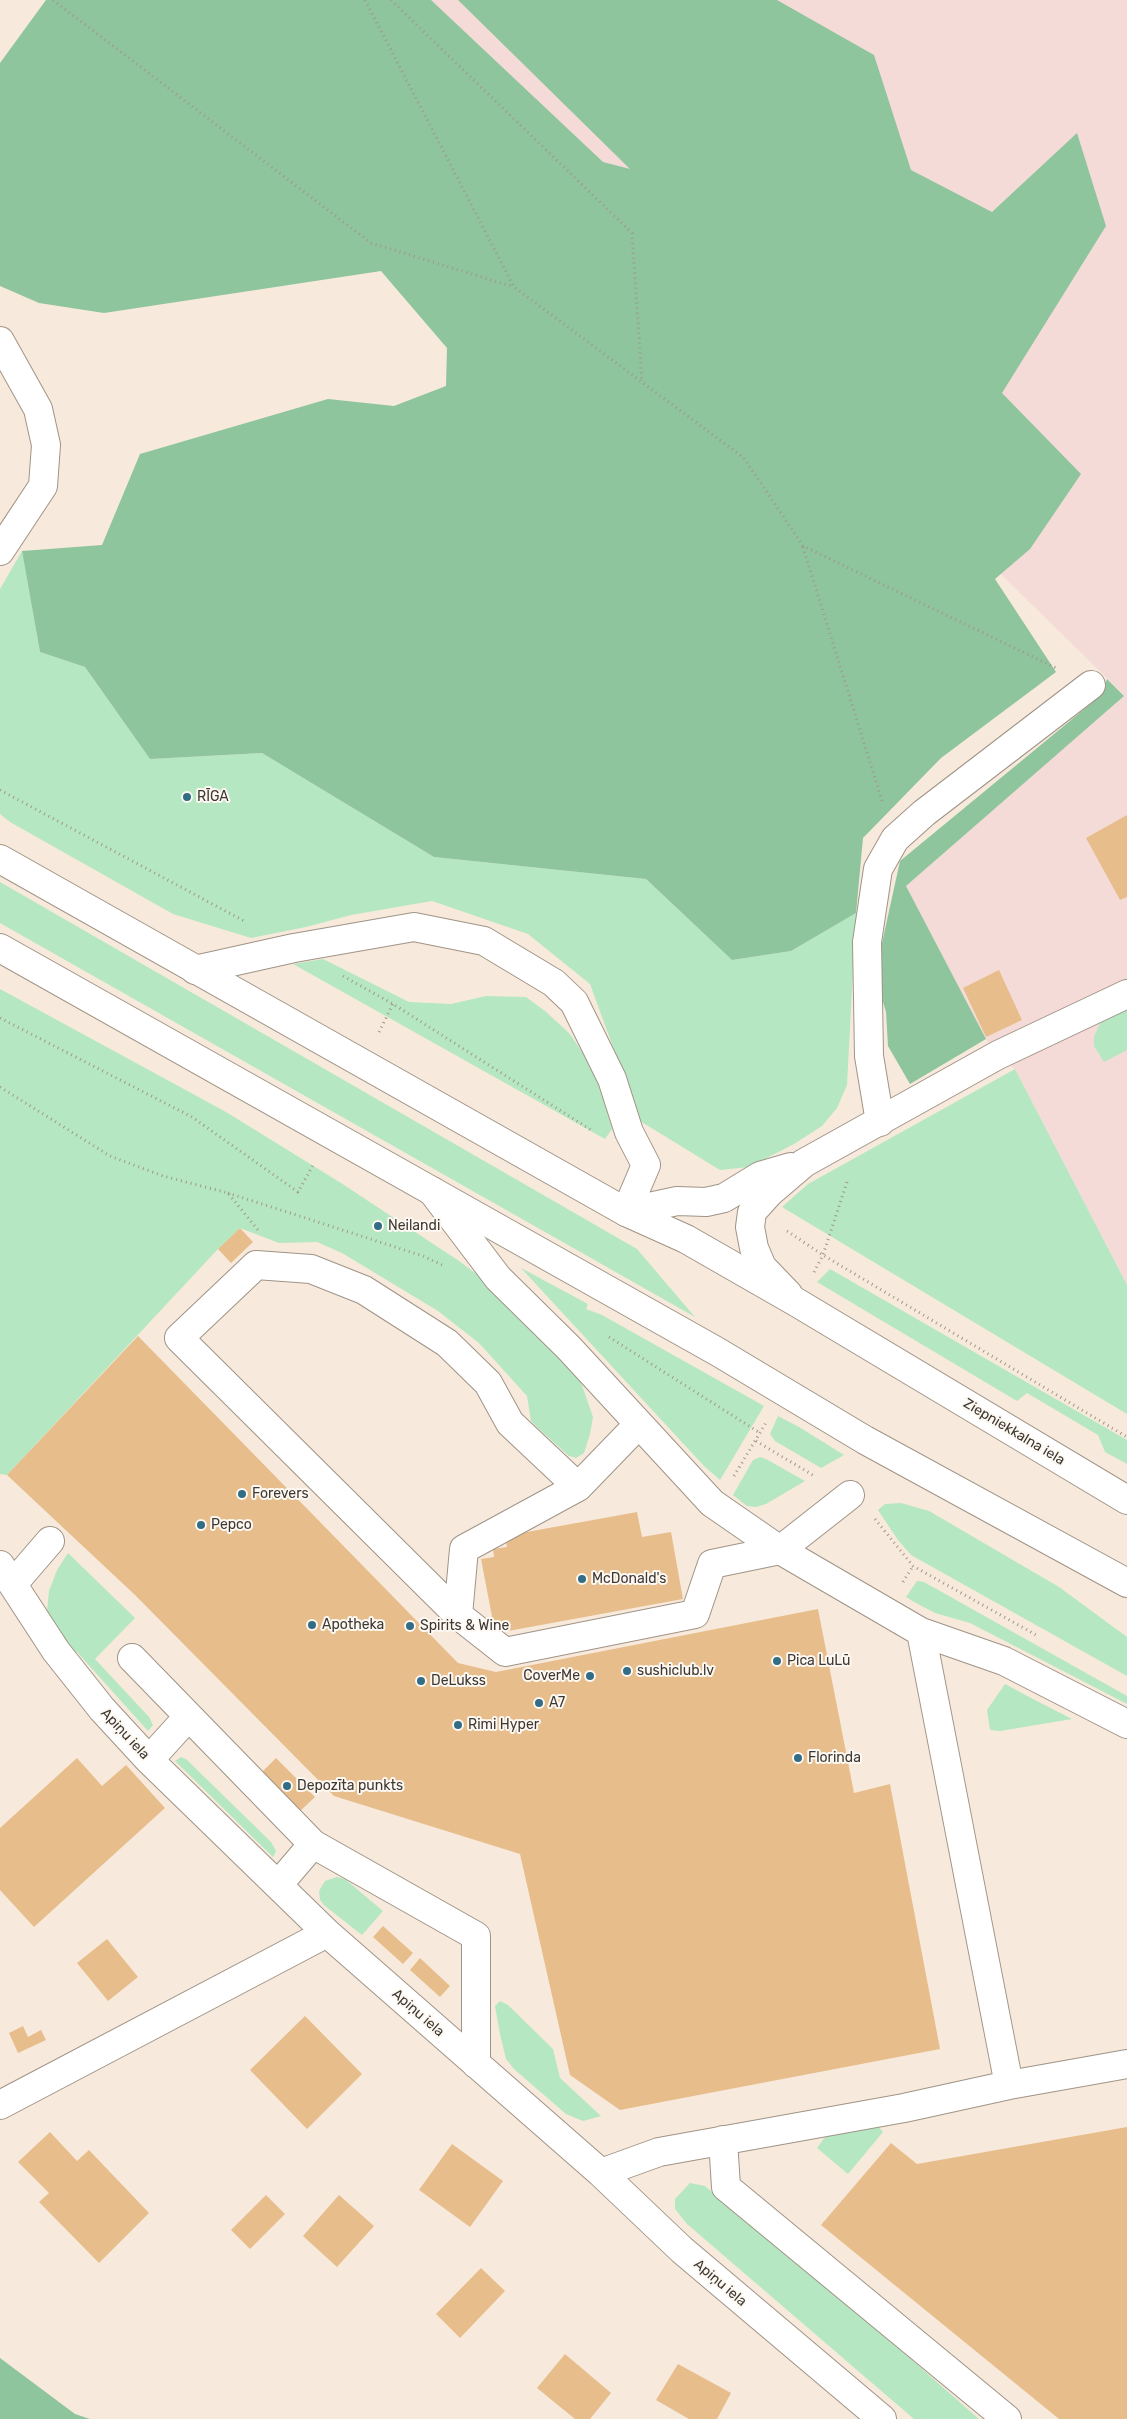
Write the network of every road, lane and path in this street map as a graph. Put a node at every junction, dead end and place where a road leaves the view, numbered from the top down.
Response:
1 (53, 0) edge
2 (365, 0) edge
3 (391, 0) edge
4 (514, 287) junction
5 (0, 341) edge
6 (642, 381) junction
7 (803, 546) junction
8 (0, 551) edge
9 (1091, 684) joint
10 (0, 790) edge
11 (895, 839) junction
12 (0, 859) edge
13 (0, 948) edge
14 (294, 948) junction
15 (195, 970) junction
16 (1127, 994) edge
17 (393, 1004) junction
18 (0, 1018) edge
19 (363, 1064) junction
20 (0, 1087) edge
21 (868, 1128) junction
22 (595, 1133) dead end
23 (330, 1134) junction
24 (804, 1163) junction
25 (432, 1191) junction
26 (626, 1212) junction
27 (752, 1212) junction
28 (823, 1255) junction
29 (275, 1266) junction
30 (796, 1302) junction
31 (638, 1425) junction
32 (1127, 1437) edge
33 (756, 1441) dead end
34 (578, 1487) junction
35 (850, 1495) junction
36 (1127, 1500) edge
37 (50, 1541) dead end
38 (780, 1550) junction
39 (7, 1574) edge
40 (1127, 1583) edge
41 (458, 1615) junction
42 (921, 1632) junction
43 (1041, 1638) dead end
44 (132, 1658) dead end
45 (188, 1717) junction
46 (1127, 1724) edge
47 (149, 1760) junction
48 (313, 1844) junction
49 (278, 1885) junction
50 (327, 1933) junction
51 (476, 2064) junction
52 (1127, 2064) edge
53 (1009, 2085) junction
54 (0, 2105) edge
55 (723, 2140) junction
56 (601, 2173) junction
57 (882, 2419) edge
58 (1008, 2419) edge

1 - 4 path
2 - 4 path
3 - 6 path
4 - 6 path
5 - 8 main road
6 - 7 path
7 - 9 path
7 - 11 path
9 - 11 main road
10 - 14 path
11 - 21 main road
12 - 15 main road
13 - 23 main road
14 - 15 main road
14 - 17 path
14 - 26 main road
15 - 19 main road
16 - 21 main road
17 - 19 path
17 - 22 path
18 - 23 path
19 - 26 main road
20 - 29 path
21 - 24 main road
21 - 28 path
23 - 25 main road
24 - 26 main road
24 - 27 main road
25 - 31 main road
25 - 40 main road
26 - 30 main road
27 - 28 path
27 - 30 main road
28 - 32 path
29 - 34 main road
29 - 41 main road
30 - 36 main road, Ziepniekkalna iela
31 - 34 main road
31 - 38 main road
33 - 35 path
34 - 41 main road
35 - 38 main road
35 - 43 path
37 - 39 main road
38 - 41 main road
38 - 42 main road
39 - 47 main road, Apiņu iela
42 - 46 main road
42 - 53 main road
44 - 45 main road
45 - 47 main road
45 - 48 main road
47 - 49 main road, Apiņu iela
48 - 49 main road
48 - 51 main road
49 - 50 main road, Apiņu iela
50 - 51 main road, Apiņu iela
50 - 54 main road
51 - 56 main road, Apiņu iela
52 - 53 main road
53 - 55 main road
55 - 56 main road
55 - 58 main road
56 - 57 main road, Apiņu iela

